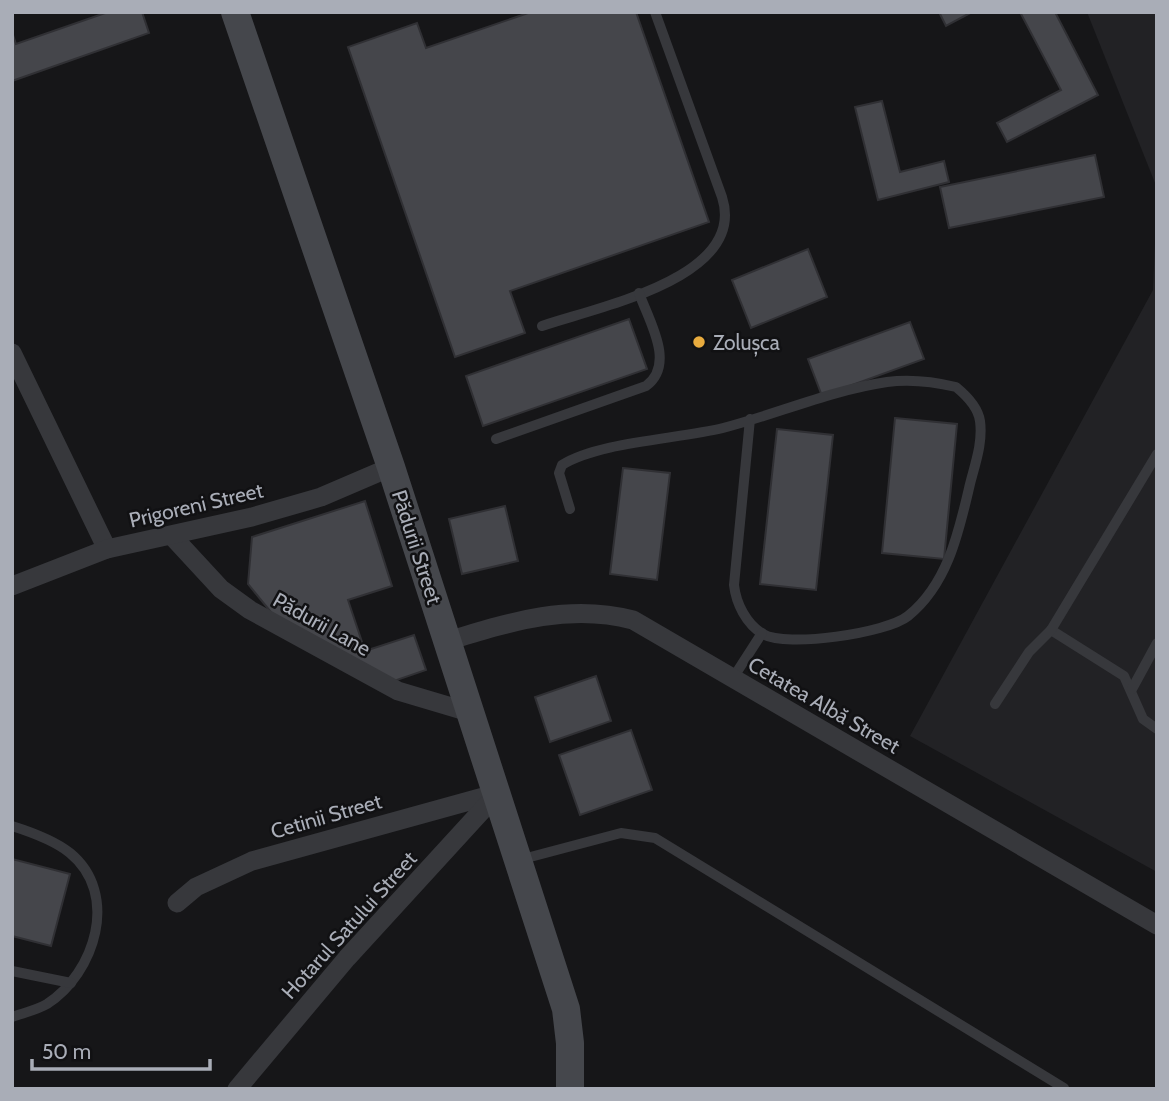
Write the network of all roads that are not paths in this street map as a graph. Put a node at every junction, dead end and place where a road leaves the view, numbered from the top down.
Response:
1 (235, 12) edge
2 (655, 12) edge
3 (639, 293) junction
4 (542, 326) dead end
5 (12, 353) edge
6 (750, 419) junction
7 (496, 439) dead end
8 (1157, 454) edge
9 (391, 467) junction
10 (570, 509) dead end
11 (173, 536) junction
12 (107, 549) junction
13 (12, 586) edge
14 (1051, 630) junction
15 (762, 634) junction
16 (448, 641) junction
17 (1157, 643) edge
18 (733, 678) junction
19 (1132, 689) junction
20 (995, 704) dead end
21 (472, 713) junction
22 (1157, 729) edge
23 (498, 793) junction
24 (12, 825) edge
25 (519, 860) junction
26 (177, 903) dead end
27 (1157, 925) edge
28 (12, 971) edge
29 (71, 983) junction
30 (12, 1017) edge
31 (573, 1082) edge
32 (1064, 1088) edge
33 (237, 1089) edge

1 - 9 main road, Pădurii Street
2 - 3 lane
3 - 4 lane
3 - 7 lane
5 - 12 street
6 - 10 lane
6 - 15 lane
6 - 15 lane
8 - 14 lane
9 - 11 street, Prigoreni Street
9 - 16 main road, Pădurii Street
11 - 12 street, Prigoreni Street
11 - 21 street, Pădurii Lane
12 - 13 street, Prigoreni Street
14 - 19 lane
14 - 20 lane
15 - 18 lane
16 - 18 street, Cetatea Albă Street
16 - 21 main road, Pădurii Street
17 - 19 lane
18 - 27 street, Cetatea Albă Street
19 - 22 lane
21 - 23 main road, Pădurii Street
23 - 25 main road, Pădurii Street
23 - 26 street, Cetinii Street
23 - 33 street, Hotarul Satului Street
24 - 29 lane
25 - 31 main road, Pădurii Street
25 - 32 lane
28 - 29 lane
29 - 30 lane

